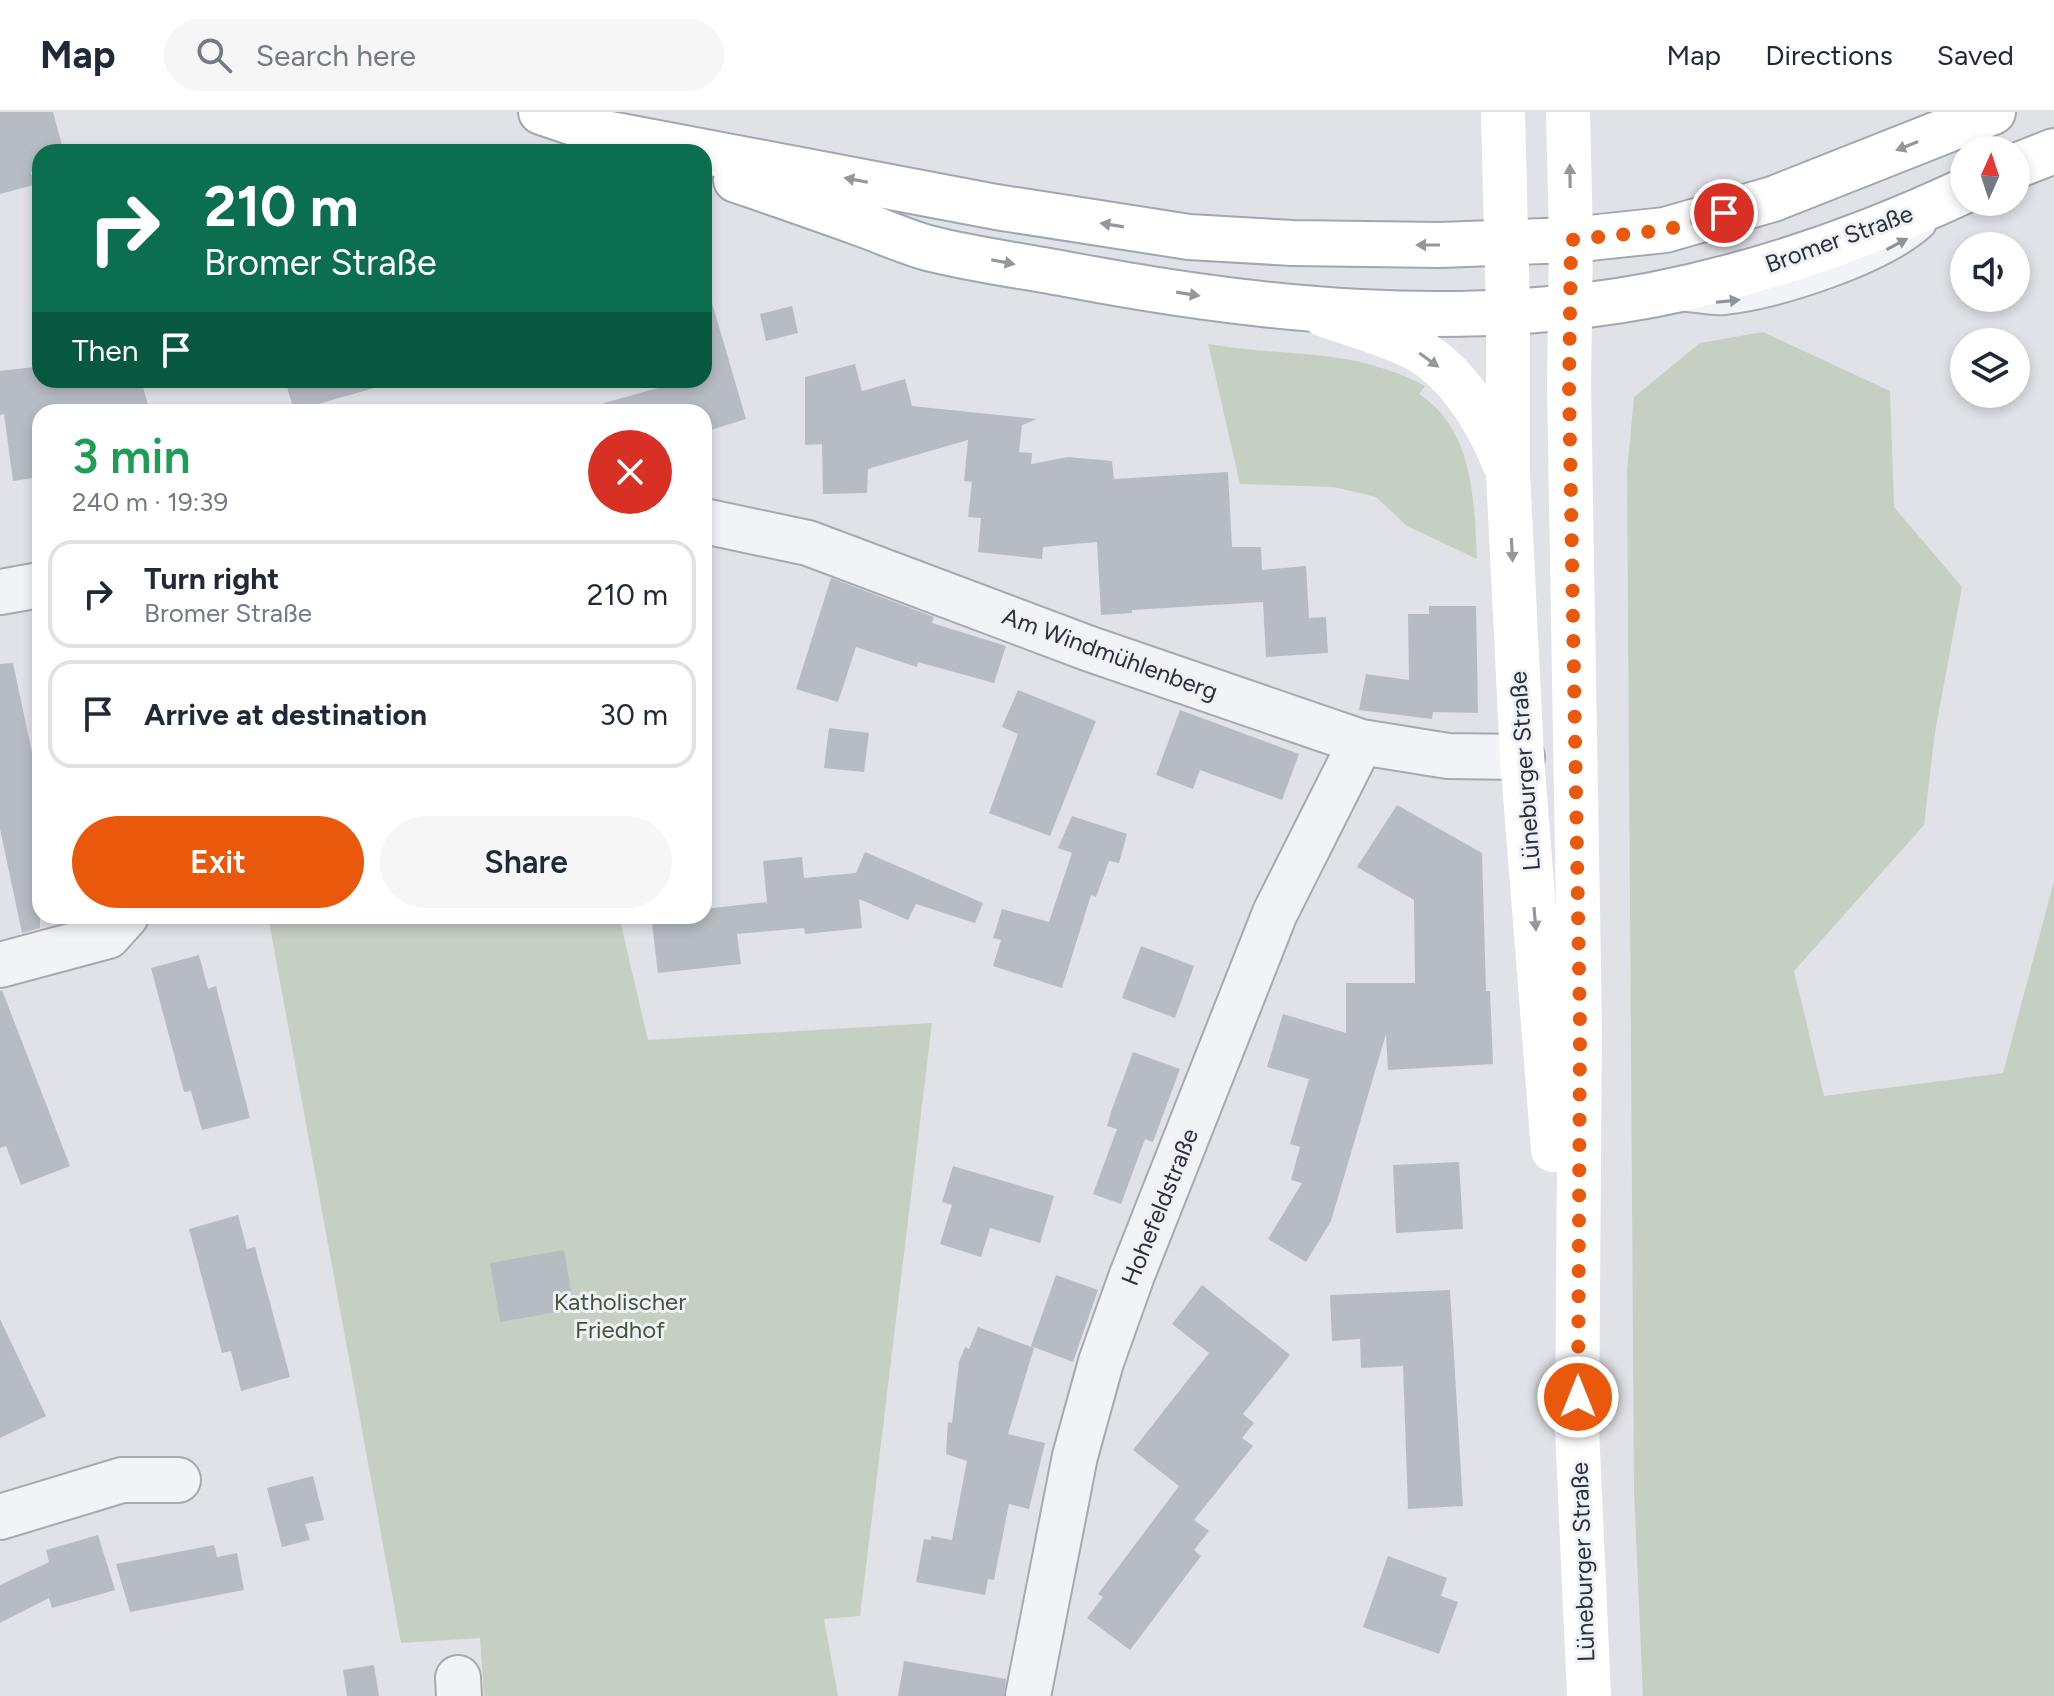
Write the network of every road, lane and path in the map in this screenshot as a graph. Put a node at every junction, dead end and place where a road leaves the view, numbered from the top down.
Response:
1 (541, 112) edge
2 (1503, 112) edge
3 (1568, 112) edge
4 (1985, 114) edge
5 (605, 133) junction
6 (636, 144) edge
7 (663, 144) edge
8 (2054, 151) edge
9 (712, 153) edge
10 (2030, 160) edge
11 (712, 171) edge
12 (1950, 196) edge
13 (1571, 240) junction
14 (1506, 243) junction
15 (1569, 305) junction
16 (1307, 309) junction
17 (1508, 311) junction
18 (1508, 473) junction
19 (712, 523) edge
20 (32, 586) edge
21 (0, 592) edge
22 (1361, 742) junction
23 (1522, 757) junction
24 (119, 924) edge
25 (0, 965) edge
26 (1577, 1428) junction
27 (178, 1480) dead end
28 (0, 1517) edge
29 (1028, 1696) edge
30 (1589, 1696) edge

1 - 5 street
2 - 14 street, Lüneburger Straße
13 -> 3 street, Lüneburger Straße
4 -> 13 street
5 - 6 street
7 -> 5 street
8 - 10 street
14 -> 9 street
11 -> 16 street
15 -> 12 street, Bromer Straße
13 - 14 street
13 - 15 street, Lüneburger Straße
14 - 17 street, Lüneburger Straße
15 - 17 street, Bromer Straße
15 - 26 street, Lüneburger Straße
16 - 17 street, Bromer Straße
16 -> 18 street
17 - 18 street, Lüneburger Straße
18 -> 23 street, Lüneburger Straße
19 - 22 street, Am Windmühlenberg
20 - 21 street
22 - 23 street, Am Windmühlenberg
22 - 29 street, Hohefeldstraße
23 -> 26 street, Lüneburger Straße
24 - 25 street
26 - 30 street, Lüneburger Straße
27 - 28 street

